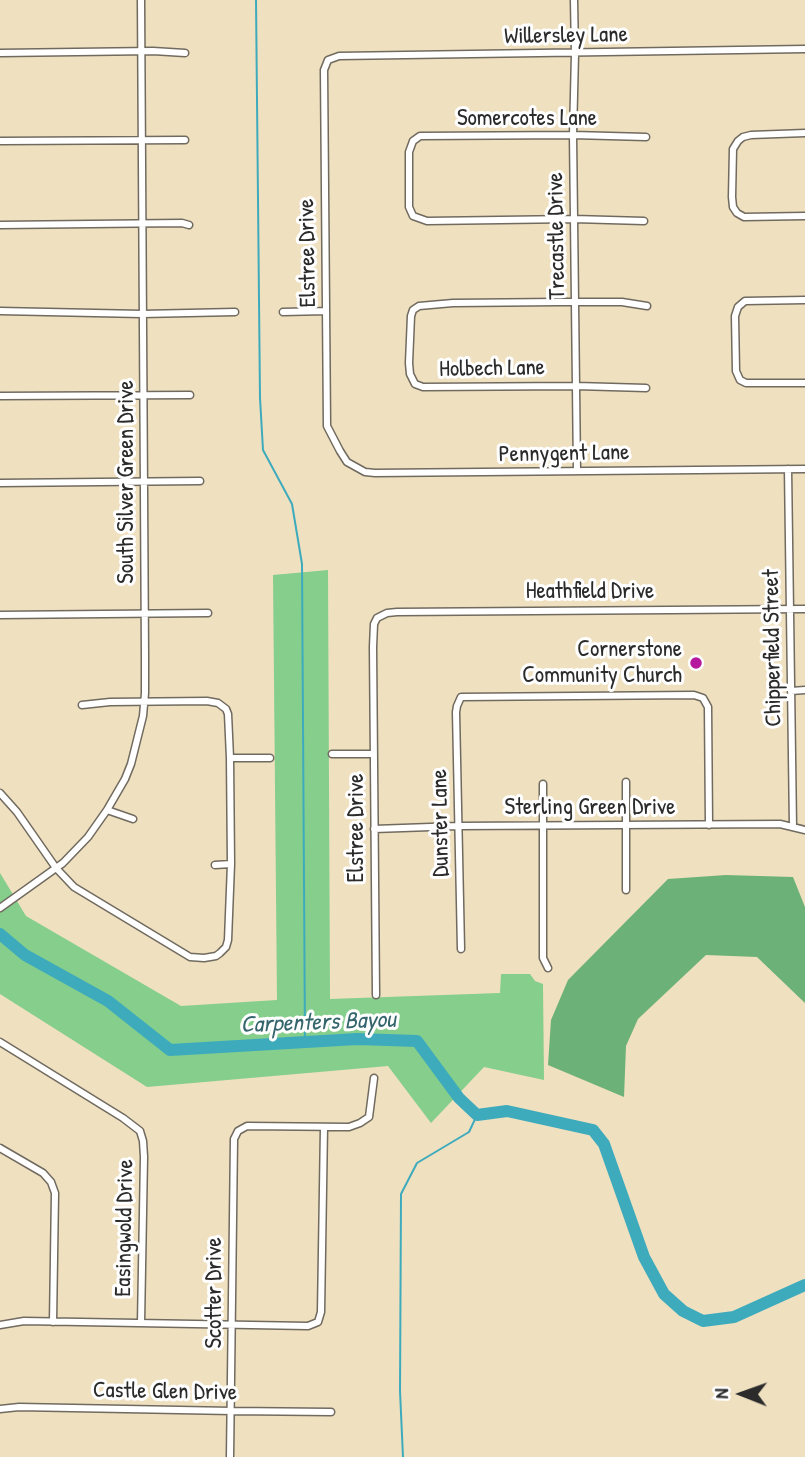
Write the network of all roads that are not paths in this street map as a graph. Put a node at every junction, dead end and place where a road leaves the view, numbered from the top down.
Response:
1 (142, 0) edge
2 (574, 0) edge
3 (805, 49) edge
4 (142, 52) junction
5 (0, 53) edge
6 (186, 53) dead end
7 (575, 54) junction
8 (328, 60) joint
9 (805, 133) edge
10 (573, 135) junction
11 (646, 138) dead end
12 (142, 139) junction
13 (185, 140) dead end
14 (0, 141) edge
15 (805, 216) edge
16 (574, 219) junction
17 (644, 222) dead end
18 (143, 223) junction
19 (0, 225) edge
20 (189, 225) dead end
21 (805, 300) edge
22 (575, 302) junction
23 (647, 306) dead end
24 (0, 311) edge
25 (326, 311) junction
26 (235, 312) dead end
27 (283, 312) dead end
28 (142, 314) junction
29 (805, 383) edge
30 (576, 386) junction
31 (646, 388) dead end
32 (144, 395) junction
33 (190, 395) dead end
34 (0, 396) edge
35 (335, 443) joint
36 (788, 469) junction
37 (805, 469) edge
38 (577, 471) junction
39 (200, 481) dead end
40 (144, 482) junction
41 (0, 483) edge
42 (790, 609) junction
43 (805, 609) edge
44 (145, 613) junction
45 (208, 614) dead end
46 (0, 615) edge
47 (377, 618) joint
48 (791, 691) junction
49 (805, 691) edge
50 (144, 702) junction
51 (82, 705) dead end
52 (332, 754) dead end
53 (374, 754) junction
54 (230, 758) junction
55 (270, 758) dead end
56 (626, 782) dead end
57 (543, 784) dead end
58 (0, 793) edge
59 (107, 810) junction
60 (133, 819) dead end
61 (626, 825) junction
62 (709, 825) junction
63 (459, 826) junction
64 (543, 826) junction
65 (793, 827) junction
66 (374, 829) junction
67 (805, 830) edge
68 (231, 864) junction
69 (215, 865) dead end
70 (56, 869) junction
71 (626, 890) dead end
72 (1, 908) edge
73 (461, 949) dead end
74 (548, 968) dead end
75 (376, 995) dead end
76 (0, 1042) edge
77 (374, 1078) dead end
78 (324, 1127) junction
79 (0, 1149) edge
80 (53, 1322) junction
81 (141, 1323) junction
82 (233, 1324) junction
83 (0, 1325) edge
84 (0, 1409) edge
85 (232, 1411) junction
86 (331, 1412) dead end
87 (230, 1457) edge

1 - 4 street, South Silver Green Drive
2 - 7 street, Trecastle Drive
3 - 7 street, Willersley Lane
4 - 5 street
4 - 6 street
4 - 12 street, South Silver Green Drive
7 - 8 street, Willersley Lane
7 - 10 street, Trecastle Drive
8 - 25 street, Elstree Drive
9 - 15 street
10 - 11 street, Somercotes Lane
10 - 16 street, Trecastle Drive
10 - 16 street, Somercotes Lane
12 - 13 street
12 - 14 street
12 - 18 street, South Silver Green Drive
16 - 17 street
16 - 22 street, Trecastle Drive
18 - 19 street
18 - 20 street
18 - 28 street, South Silver Green Drive
21 - 29 street
22 - 23 street
22 - 30 street, Trecastle Drive
22 - 30 street, Holbech Lane
24 - 28 street
25 - 27 street
25 - 35 street, Elstree Drive
26 - 28 street
28 - 32 street, South Silver Green Drive
30 - 31 street, Holbech Lane
30 - 38 street, Trecastle Drive
32 - 33 street
32 - 34 street
32 - 40 street, South Silver Green Drive
35 - 38 street, Pennygent Lane
36 - 37 street, Pennygent Lane
36 - 38 street, Pennygent Lane
36 - 42 street, Chipperfield Street
39 - 40 street
40 - 41 street
40 - 44 street, South Silver Green Drive
42 - 43 street, Heathfield Drive
42 - 47 street, Heathfield Drive
42 - 48 street, Chipperfield Street
44 - 45 street
44 - 46 street
44 - 50 street, South Silver Green Drive
47 - 53 street, Elstree Drive
48 - 49 street
48 - 65 street, Chipperfield Street
50 - 51 street
50 - 54 street
50 - 59 street, South Silver Green Drive
52 - 53 street
53 - 66 street, Elstree Drive
54 - 55 street
54 - 68 street
56 - 61 street
57 - 64 street
58 - 70 street
59 - 60 street
59 - 70 street, South Silver Green Drive
61 - 62 street, Sterling Green Drive
61 - 64 street, Sterling Green Drive
61 - 71 street
62 - 63 street, Dunster Lane
62 - 65 street, Sterling Green Drive
63 - 64 street, Sterling Green Drive
63 - 66 street, Sterling Green Drive
63 - 73 street, Dunster Lane
64 - 74 street
65 - 67 street, Sterling Green Drive
66 - 75 street, Elstree Drive
68 - 69 street
68 - 70 street
70 - 72 street, South Silver Green Drive
76 - 81 street, Easingwold Drive
77 - 78 street
78 - 82 street, Scotter Drive
78 - 82 street
79 - 80 street
80 - 81 street
80 - 83 street
81 - 82 street
82 - 85 street, Scotter Drive
84 - 85 street, Castle Glen Drive
85 - 86 street, Castle Glen Drive
85 - 87 street, Scotter Drive

